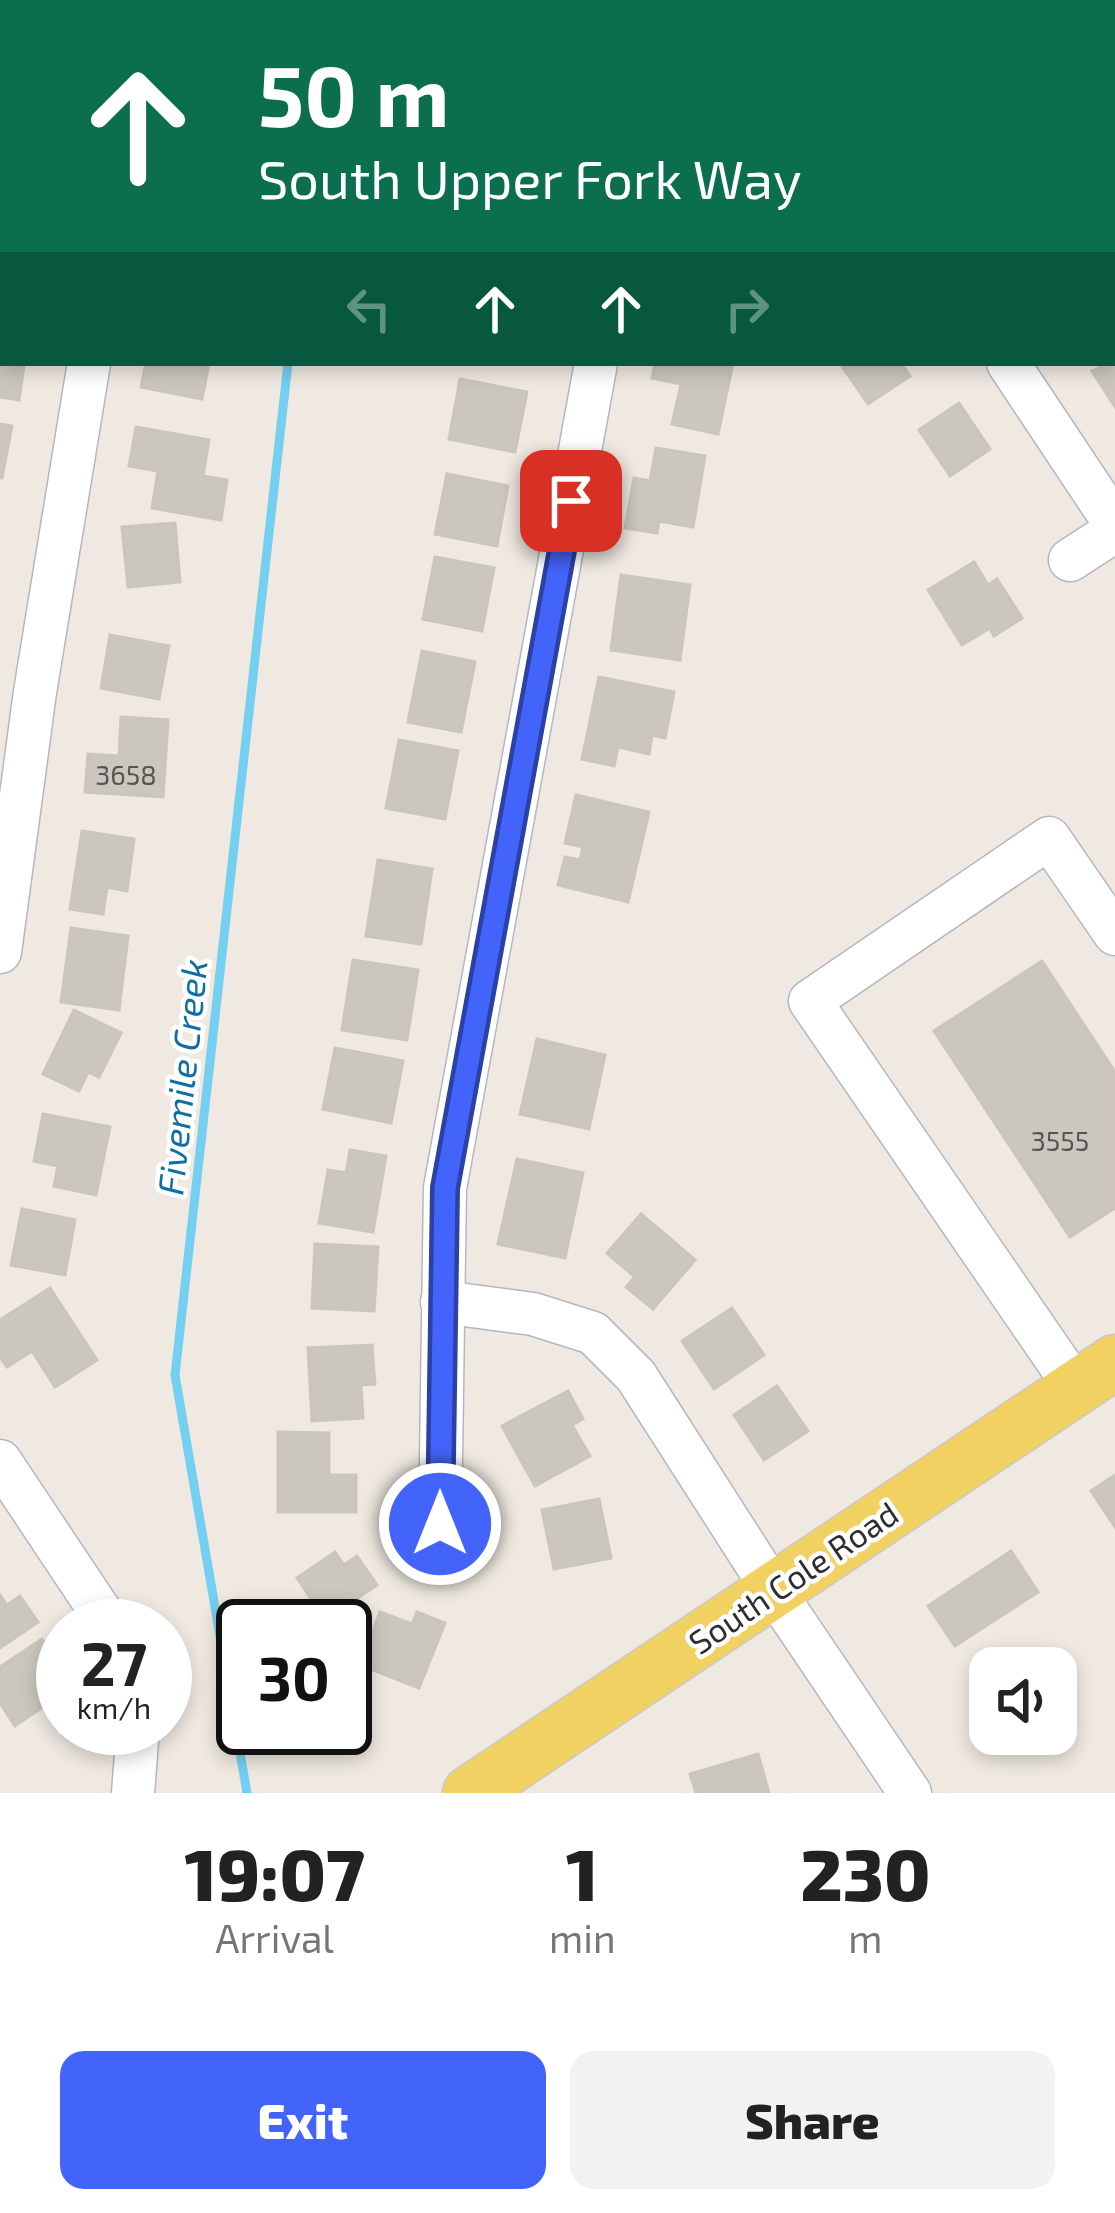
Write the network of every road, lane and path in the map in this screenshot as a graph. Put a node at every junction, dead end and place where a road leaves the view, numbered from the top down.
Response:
1 (88, 366) edge
2 (595, 366) edge
3 (1011, 366) edge
4 (1115, 528) edge
5 (1070, 560) dead end
6 (18, 690) edge
7 (1115, 934) edge
8 (0, 952) edge
9 (442, 1302) junction
10 (1095, 1375) edge
11 (0, 1461) edge
12 (440, 1524) dead end
13 (773, 1590) junction
14 (92, 1599) edge
15 (136, 1755) edge
16 (133, 1793) edge
17 (470, 1793) edge
18 (910, 1793) edge

1 - 6 street
2 - 9 street
3 - 4 street
4 - 5 street
6 - 8 street
7 - 10 street
9 - 12 street
9 - 13 street
10 - 13 main road, South Cole Road
11 - 14 street
13 - 17 main road, South Cole Road
13 - 18 street
15 - 16 street

